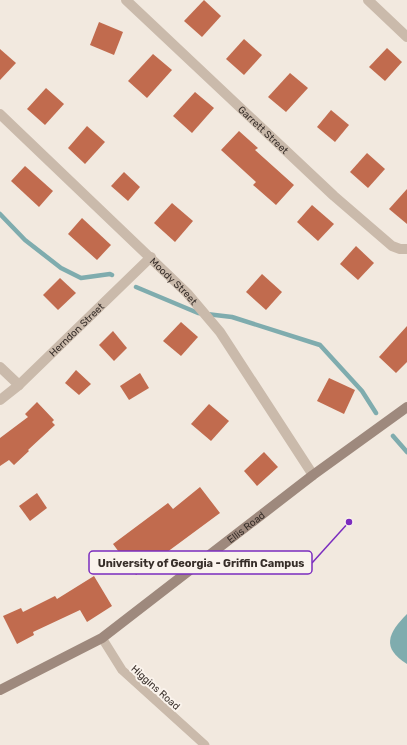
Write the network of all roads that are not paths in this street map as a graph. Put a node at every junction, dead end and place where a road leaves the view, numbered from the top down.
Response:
1 (126, 0) edge
2 (368, 0) edge
3 (407, 37) edge
4 (0, 114) edge
5 (407, 249) edge
6 (151, 257) junction
7 (0, 367) edge
8 (19, 385) junction
9 (0, 400) edge
10 (407, 408) edge
11 (313, 475) junction
12 (102, 638) junction
13 (0, 690) edge
14 (205, 745) edge

1 - 5 street, Garrett Street
2 - 3 street
4 - 6 street, Moody Street
6 - 8 street, Herndon Street
6 - 11 street, Moody Street
7 - 8 street
8 - 9 street, Herndon Street
10 - 11 street, Ellis Road
11 - 12 street, Ellis Road
12 - 13 street, Ellis Road
12 - 14 lane, Higgins Road

